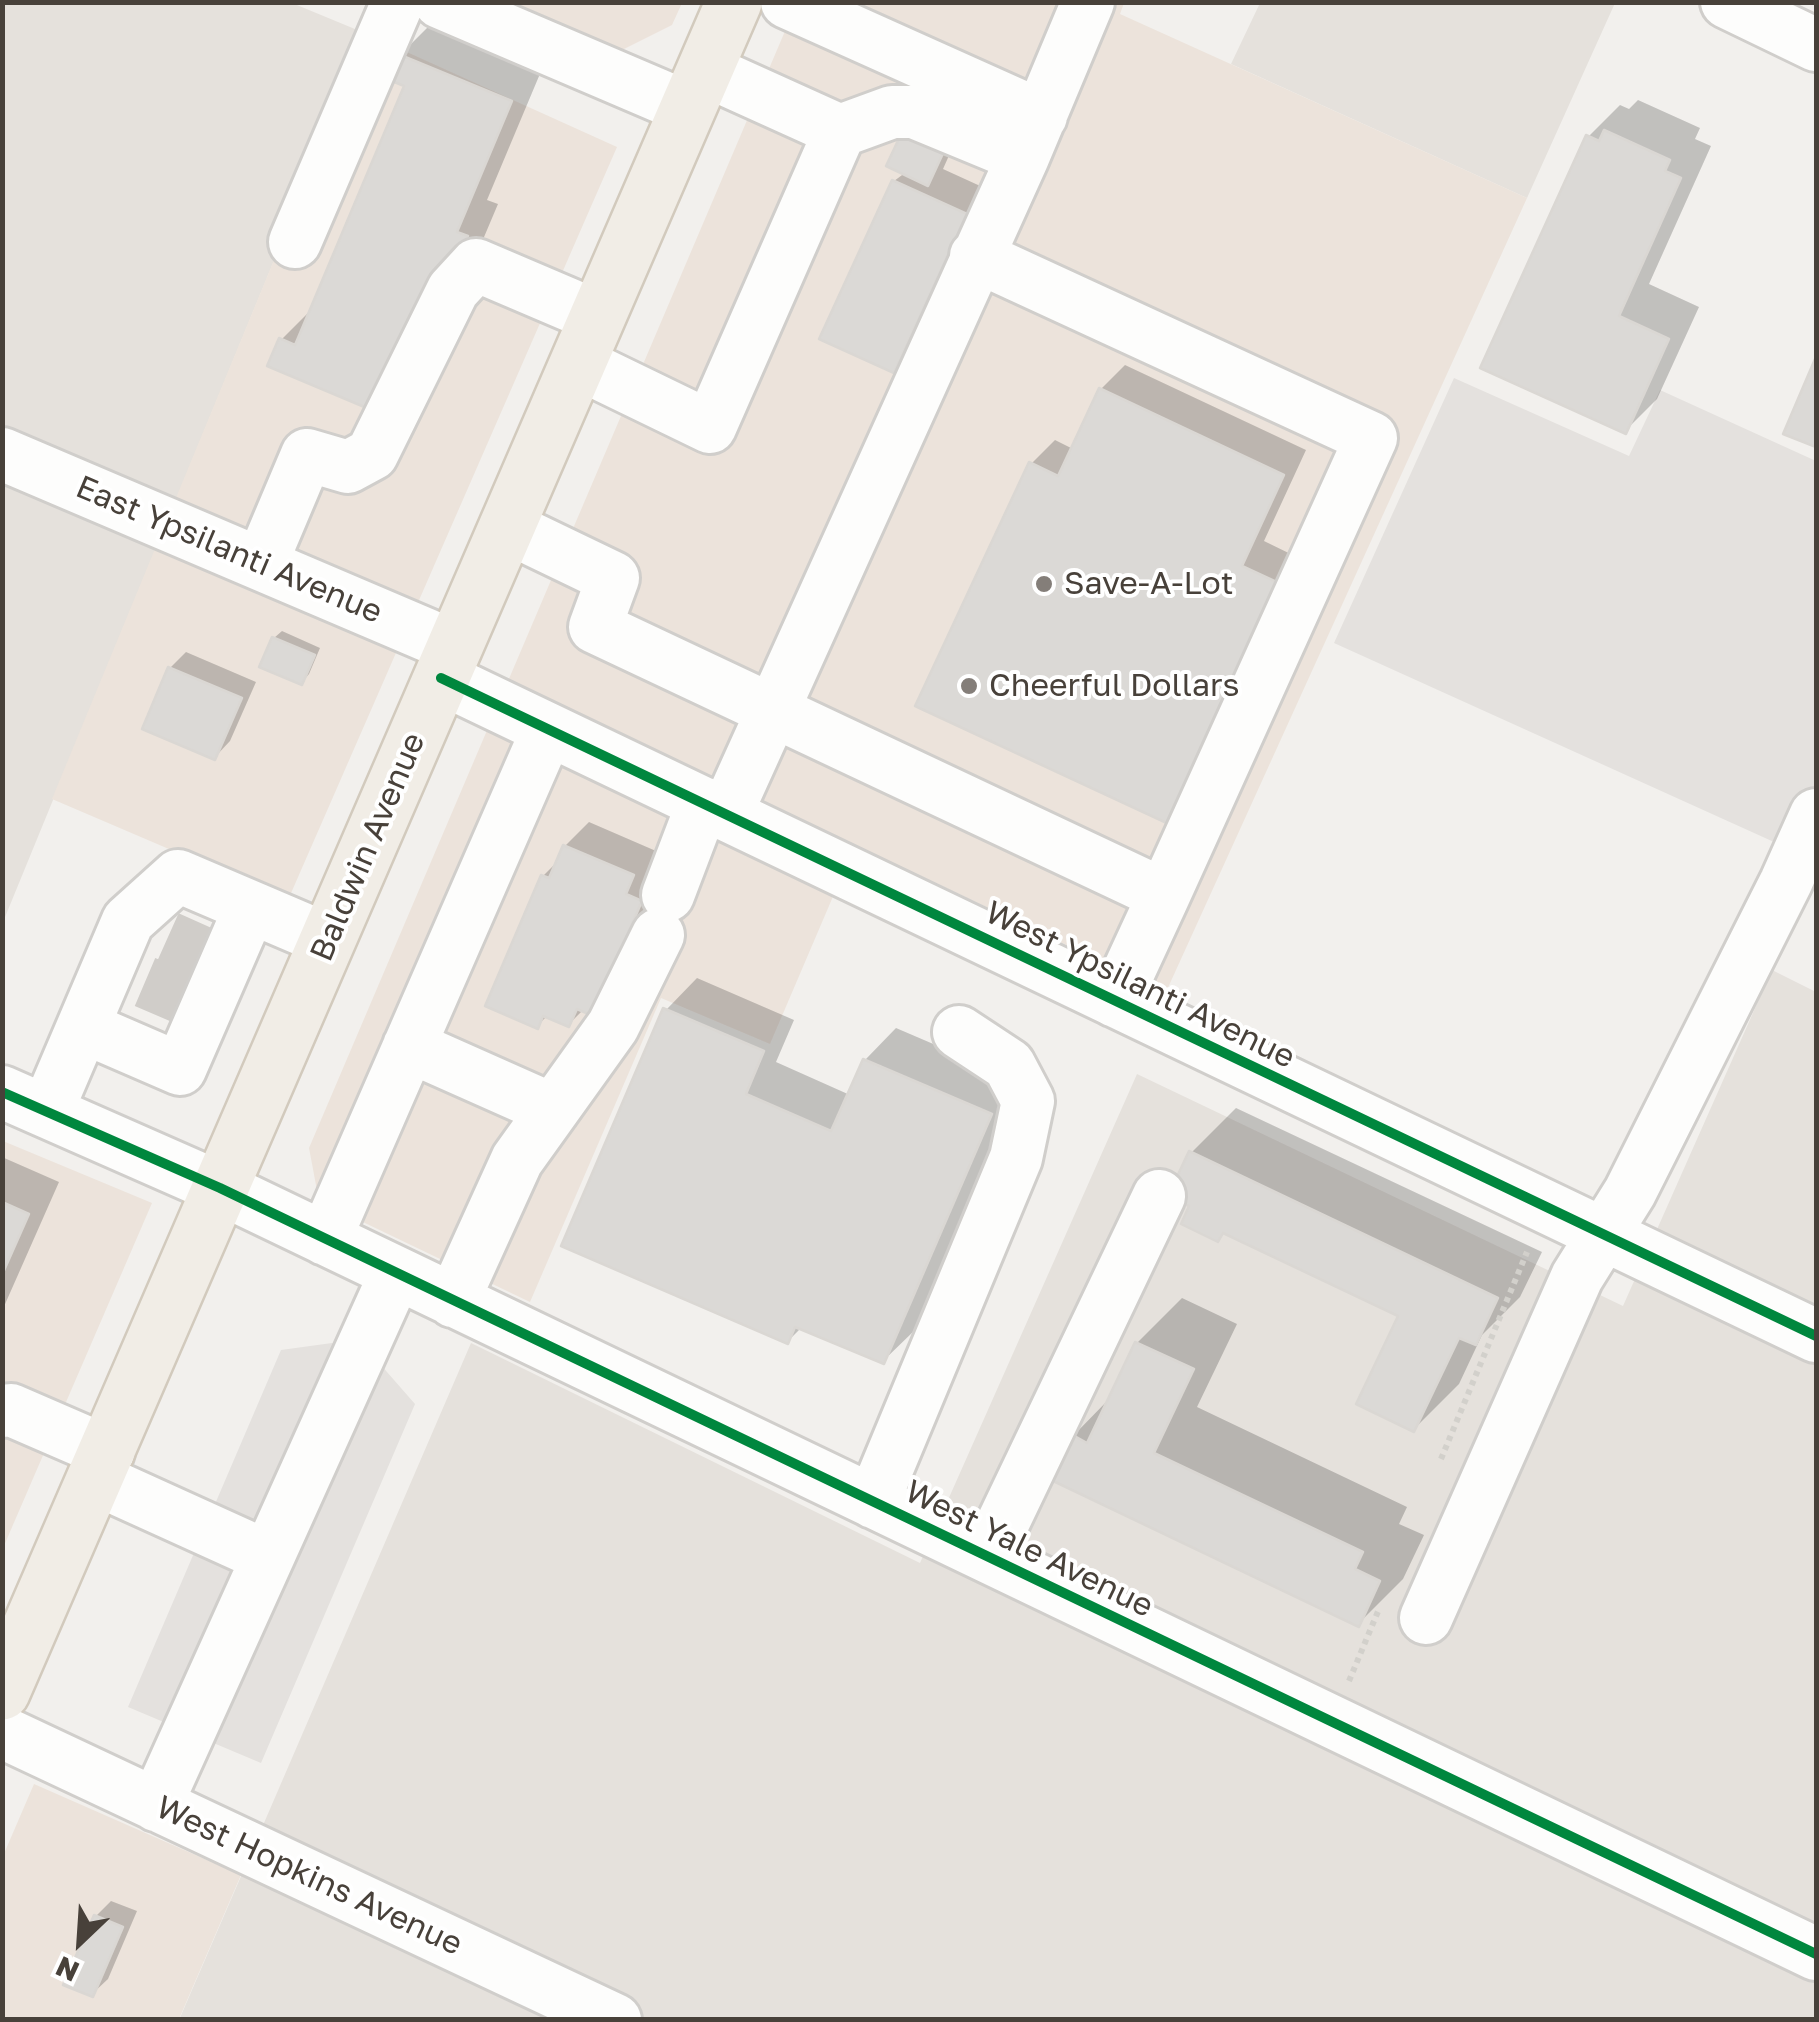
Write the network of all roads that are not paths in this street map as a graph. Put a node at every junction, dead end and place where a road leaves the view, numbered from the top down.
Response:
1 (398, 2) edge
2 (440, 2) edge
3 (734, 2) edge
4 (787, 2) edge
5 (1088, 2) edge
6 (1727, 2) edge
7 (1816, 45) edge
8 (697, 89) junction
9 (840, 131) junction
10 (1032, 136) junction
11 (295, 242) dead end
12 (976, 256) junction
13 (588, 340) junction
14 (2, 454) edge
15 (507, 527) junction
16 (261, 564) junction
17 (448, 662) junction
18 (776, 710) junction
19 (548, 729) junction
20 (714, 809) junction
21 (1816, 815) edge
22 (1164, 895) junction
23 (250, 908) junction
24 (328, 940) junction
25 (172, 966) junction
26 (1116, 1001) junction
27 (83, 1027) junction
28 (958, 1032) dead end
29 (409, 1046) junction
30 (25, 1101) edge
31 (553, 1110) junction
32 (220, 1188) junction
33 (1158, 1196) dead end
34 (1604, 1234) junction
35 (325, 1239) junction
36 (396, 1273) junction
37 (453, 1301) junction
38 (1816, 1336) edge
39 (2, 1411) edge
40 (102, 1465) junction
41 (873, 1502) junction
42 (986, 1556) junction
43 (268, 1557) junction
44 (1426, 1618) dead end
45 (2, 1692) edge
46 (2, 1732) edge
47 (156, 1804) junction
48 (1816, 1954) edge
49 (615, 2020) edge

1 - 11 street
2 - 8 street
3 - 8 main road, Baldwin Avenue
4 - 10 street
5 - 10 street
6 - 7 street
8 - 9 street
8 - 13 main road, Baldwin Avenue
9 - 10 street
9 - 13 street
10 - 12 street
12 - 18 street
12 - 22 street
13 - 15 main road, Baldwin Avenue
13 - 16 street
14 - 16 street, East Ypsilanti Avenue
15 - 17 main road, Baldwin Avenue
15 - 18 street
16 - 17 street, East Ypsilanti Avenue
17 - 19 street, West Ypsilanti Avenue
17 - 24 main road, Baldwin Avenue
18 - 20 street
18 - 22 street
19 - 20 street, West Ypsilanti Avenue
19 - 29 street
20 - 26 street, West Ypsilanti Avenue
20 - 31 street
21 - 34 street
22 - 26 street
23 - 24 street
23 - 25 street
23 - 25 street
24 - 32 main road, Baldwin Avenue
25 - 27 street
25 - 27 street
26 - 34 street, West Ypsilanti Avenue
27 - 30 street
28 - 41 street
29 - 31 street
29 - 35 street
30 - 32 street, West Yale Avenue
31 - 37 street
32 - 35 street, West Yale Avenue
32 - 40 main road, Baldwin Avenue
33 - 42 street
34 - 38 street, West Ypsilanti Avenue
34 - 44 street
35 - 36 street, West Yale Avenue
36 - 37 street, West Yale Avenue
36 - 43 street
37 - 41 street, West Yale Avenue
39 - 40 street
40 - 43 street
40 - 45 main road, Baldwin Avenue
41 - 42 street, West Yale Avenue
42 - 48 street, West Yale Avenue
43 - 47 street
46 - 47 street, West Hopkins Avenue
47 - 49 street, West Hopkins Avenue

